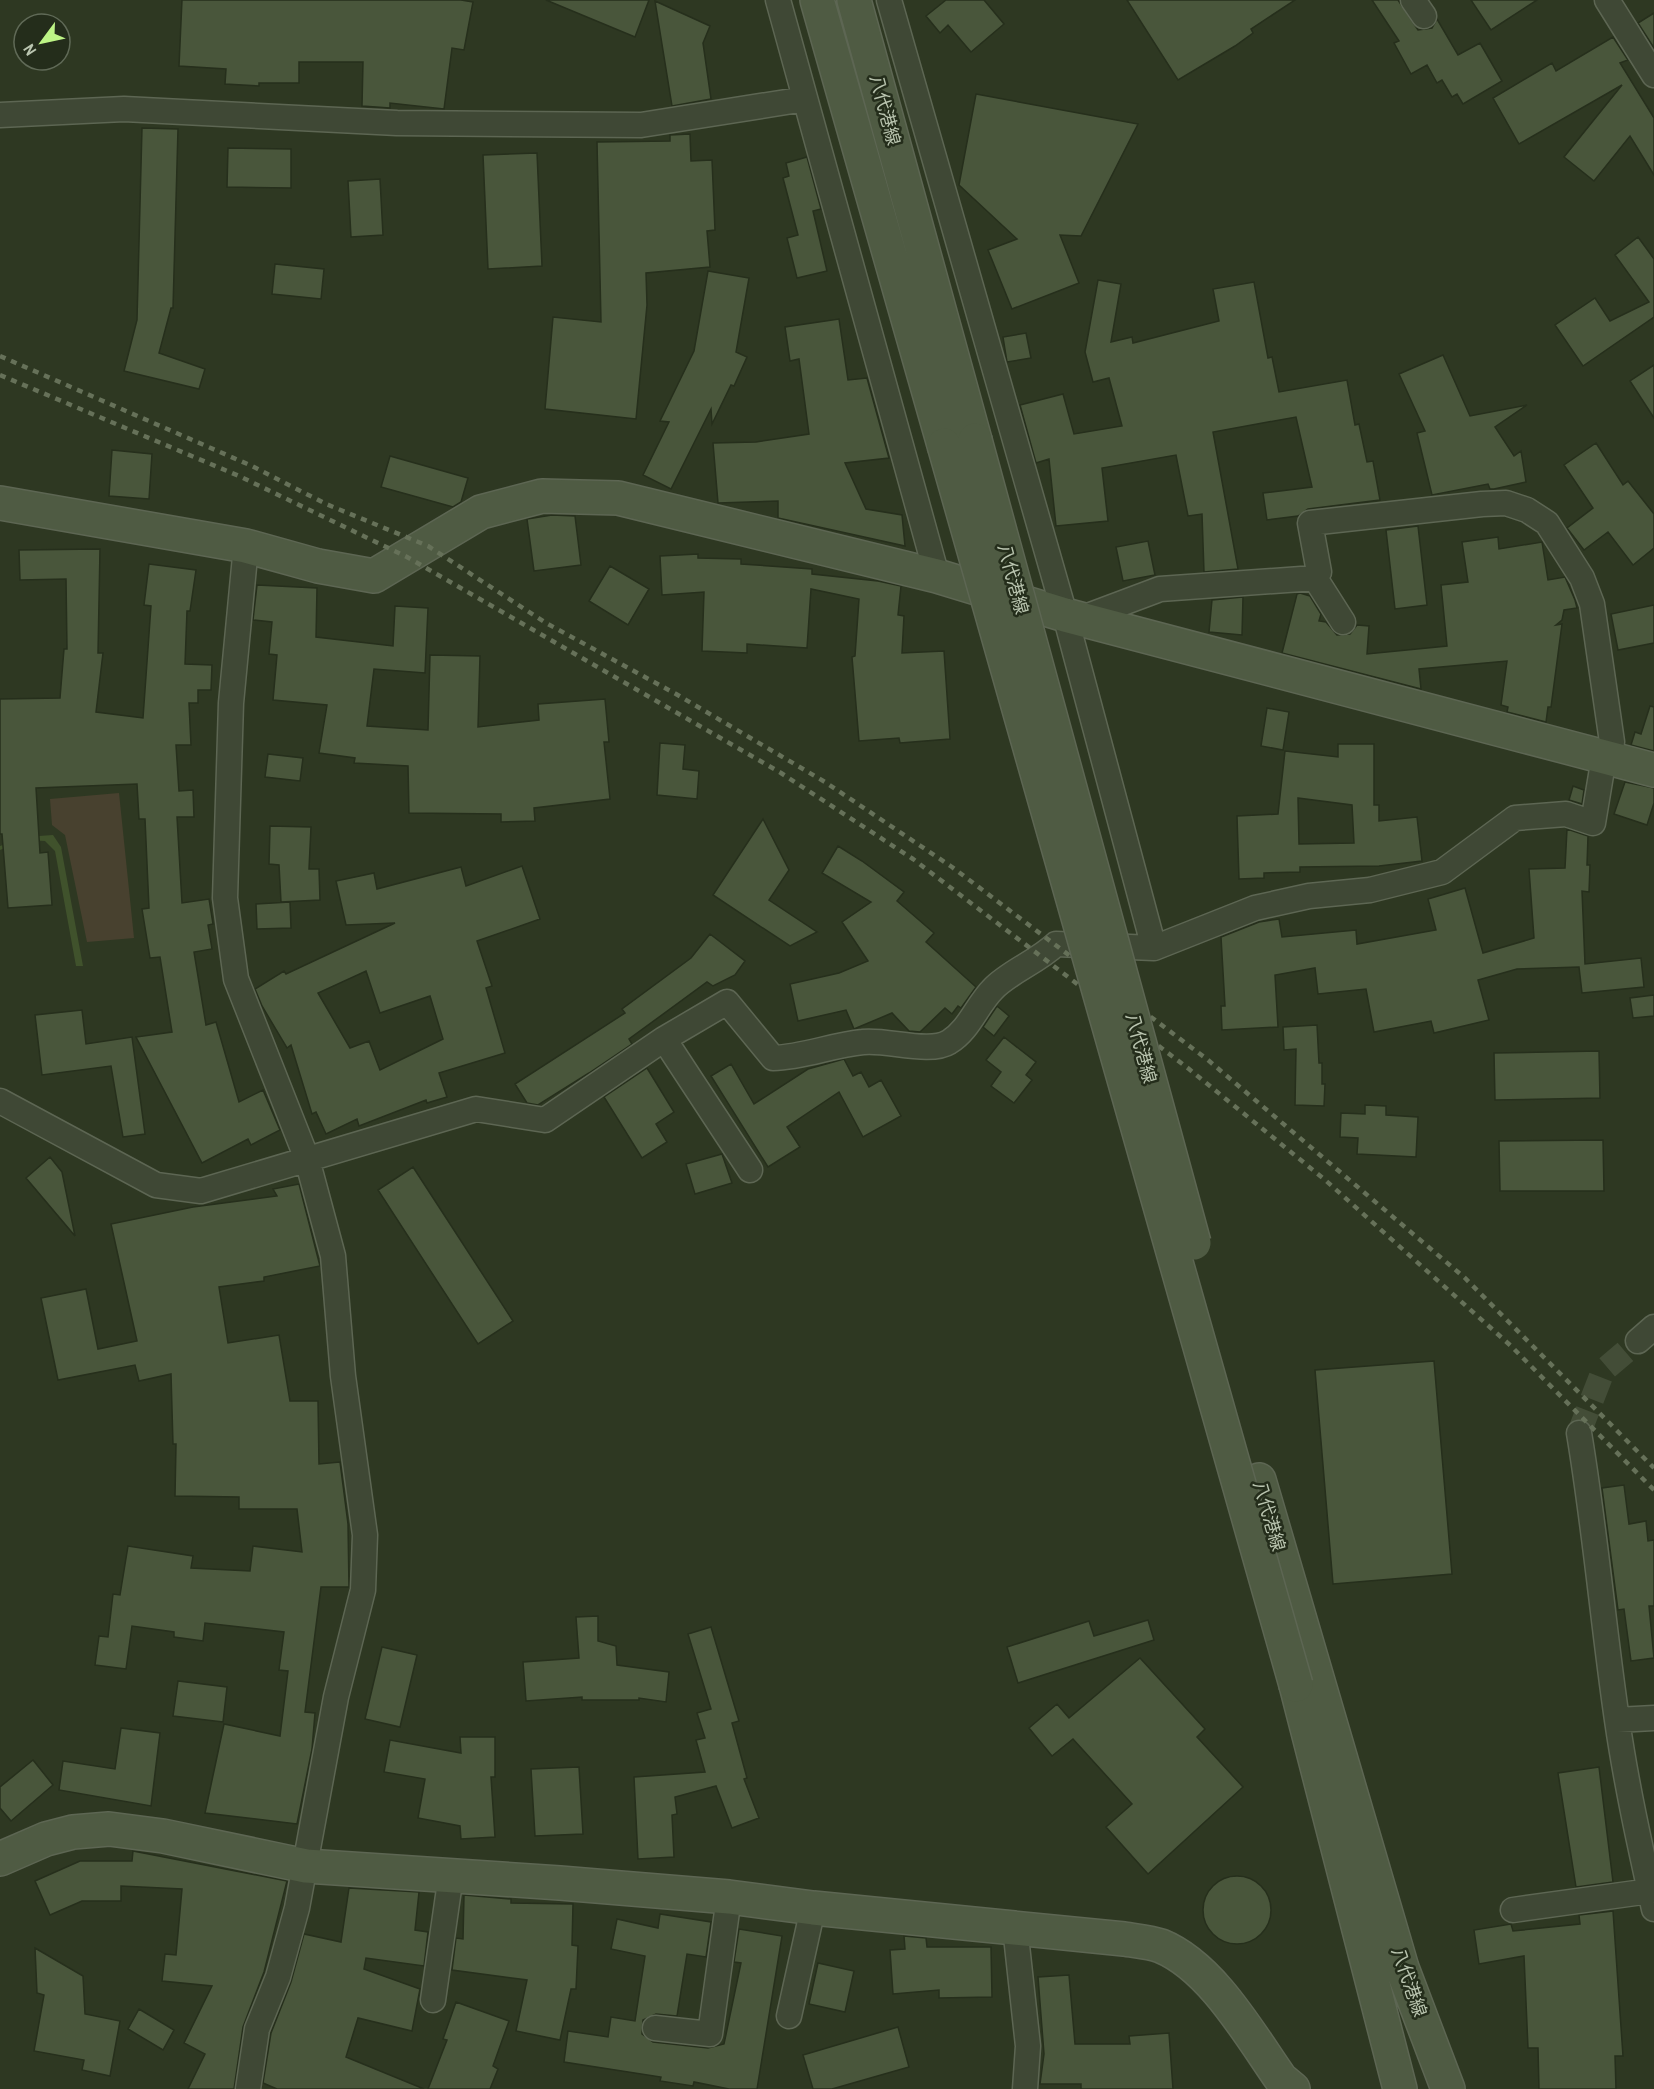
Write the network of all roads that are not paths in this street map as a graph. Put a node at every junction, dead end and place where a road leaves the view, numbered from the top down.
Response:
1 (778, 0) edge
2 (817, 0) edge
3 (854, 0) edge
4 (889, 0) edge
5 (1607, 0) edge
6 (1654, 75) edge
7 (805, 99) junction
8 (0, 115) edge
9 (0, 503) edge
10 (246, 546) junction
11 (937, 576) junction
12 (1315, 578) junction
13 (1065, 615) junction
14 (1343, 622) dead end
15 (1604, 757) junction
16 (1654, 770) edge
17 (1154, 948) junction
18 (664, 1039) junction
19 (0, 1101) edge
20 (307, 1159) junction
21 (750, 1170) dead end
22 (1579, 1433) tunnel mouth
23 (1654, 1718) edge
24 (1617, 1720) junction
25 (0, 1859) edge
26 (306, 1866) junction
27 (452, 1875) junction
28 (729, 1897) junction
29 (1652, 1900) edge
30 (813, 1908) junction
31 (1513, 1910) dead end
32 (1015, 1927) junction
33 (434, 2000) dead end
34 (789, 2016) dead end
35 (655, 2028) dead end
36 (248, 2089) edge
37 (1025, 2089) edge
38 (1293, 2089) edge
39 (1400, 2089) edge
40 (1448, 2089) edge

1 - 7 street
2 - 39 main road, 八代港線, bridge
3 - 40 main road, 八代港線, bridge
4 - 13 street
5 - 6 street
7 - 8 street
7 - 11 street
9 - 10 main road
10 - 11 main road
10 - 20 street
11 - 13 main road
12 - 13 street
12 - 14 street
12 - 15 street
13 - 15 main road
13 - 17 street
15 - 16 main road
15 - 17 street
17 - 18 street
18 - 20 street
18 - 21 street
19 - 20 street
20 - 26 street
22 - 24 street
23 - 24 street
24 - 29 street
25 - 26 main road
26 - 27 main road
26 - 36 street
27 - 28 main road
27 - 33 street
28 - 30 main road
28 - 35 street
29 - 31 street
30 - 32 main road
30 - 34 street
32 - 37 street
32 - 38 main road

